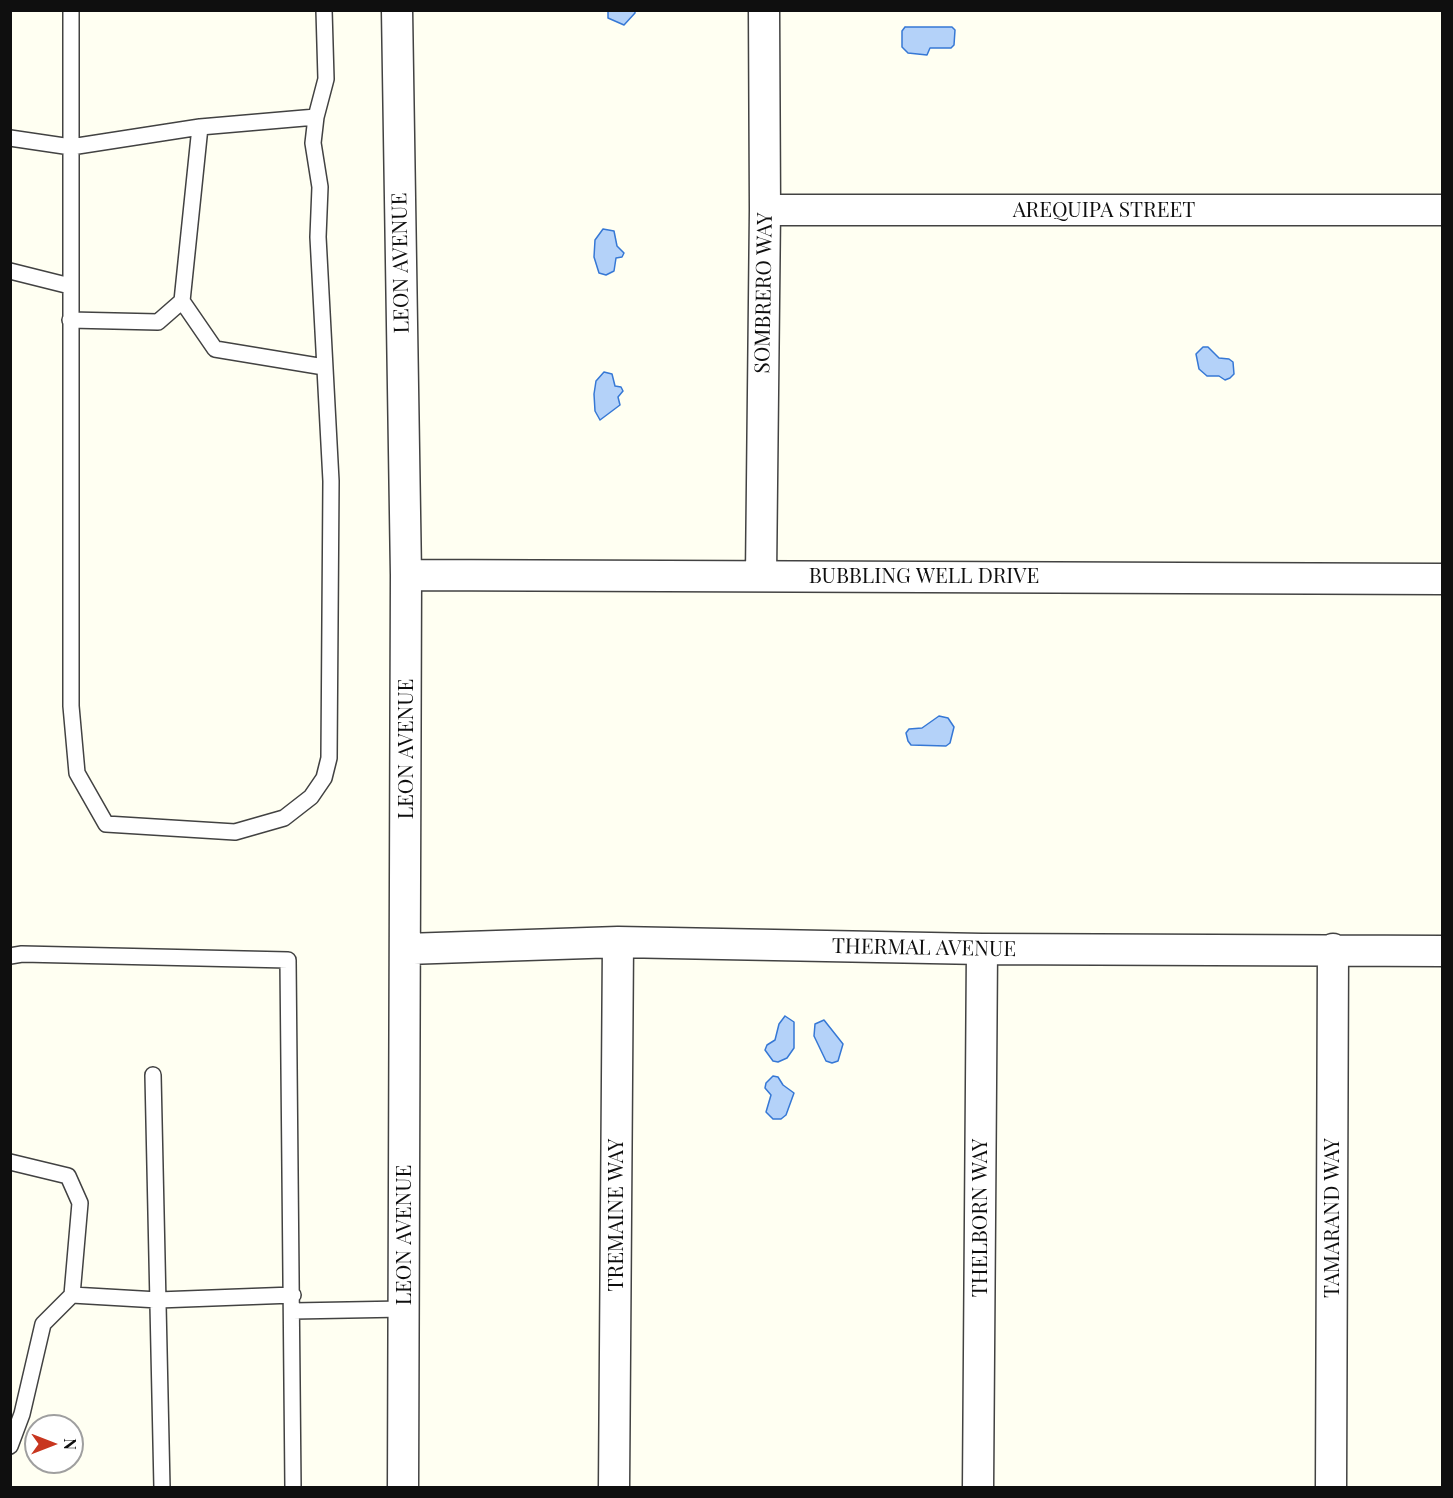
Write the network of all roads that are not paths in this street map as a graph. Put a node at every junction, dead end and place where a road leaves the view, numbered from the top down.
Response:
1 (71, 10) edge
2 (324, 10) edge
3 (397, 10) edge
4 (764, 10) edge
5 (316, 117) junction
6 (200, 127) junction
7 (10, 138) edge
8 (71, 147) junction
9 (765, 210) junction
10 (1443, 210) edge
11 (10, 271) edge
12 (70, 286) junction
13 (182, 301) junction
14 (70, 320) junction
15 (324, 367) junction
16 (406, 574) junction
17 (761, 574) junction
18 (1443, 579) edge
19 (618, 942) junction
20 (406, 949) junction
21 (982, 949) junction
22 (1333, 949) junction
23 (1443, 951) edge
24 (10, 956) edge
25 (153, 1075) dead end
26 (10, 1162) edge
27 (72, 1295) junction
28 (293, 1295) junction
29 (158, 1300) junction
30 (404, 1309) junction
31 (293, 1311) junction
32 (10, 1446) edge
33 (162, 1488) edge
34 (293, 1488) edge
35 (403, 1488) edge
36 (614, 1488) edge
37 (978, 1488) edge
38 (1331, 1488) edge

1 - 8 lane
2 - 5 lane
3 - 16 street, LEON AVENUE
4 - 9 street, SOMBRERO WAY
5 - 6 lane
5 - 15 lane
6 - 8 lane
6 - 13 lane
7 - 8 lane
8 - 12 lane
9 - 10 street, AREQUIPA STREET
9 - 17 street, SOMBRERO WAY
11 - 12 lane
12 - 14 lane
13 - 14 lane
13 - 15 lane
14 - 15 lane
16 - 17 street, BUBBLING WELL DRIVE
16 - 20 street, LEON AVENUE
17 - 18 street, BUBBLING WELL DRIVE
19 - 20 street, THERMAL AVENUE
19 - 21 street, THERMAL AVENUE
19 - 36 street, TREMAINE WAY
20 - 30 street, LEON AVENUE
21 - 22 street, THERMAL AVENUE
21 - 37 street, THELBORN WAY
22 - 23 street, THERMAL AVENUE
22 - 38 street, TAMARAND WAY
24 - 28 lane
25 - 29 lane
26 - 27 lane
27 - 29 lane
27 - 32 lane
28 - 29 lane
28 - 31 lane
29 - 33 lane
30 - 31 lane
30 - 35 street, LEON AVENUE
31 - 34 lane

